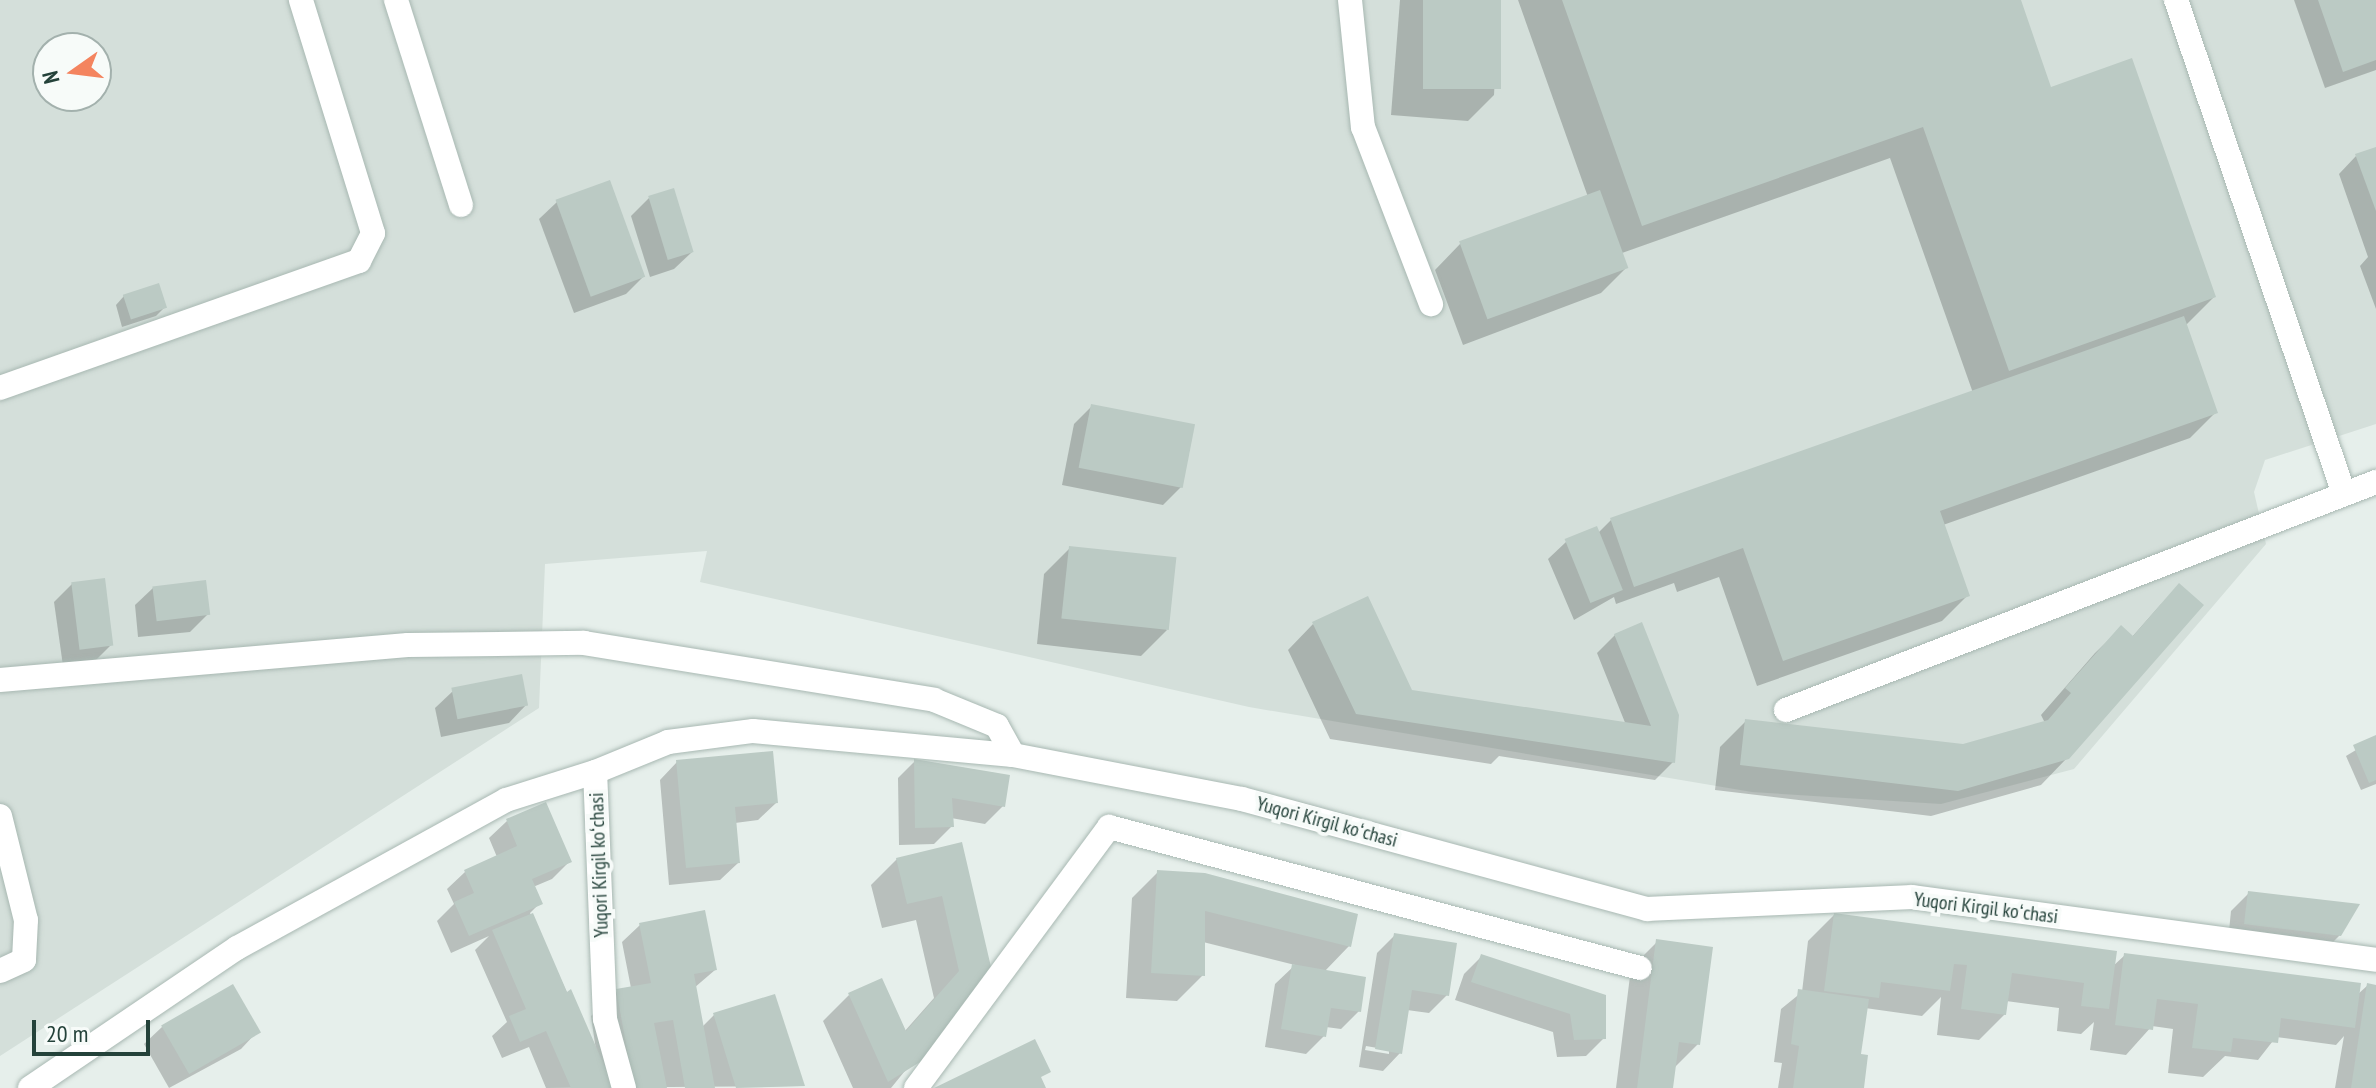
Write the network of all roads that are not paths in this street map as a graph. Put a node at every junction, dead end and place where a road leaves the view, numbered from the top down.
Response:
1 (301, 0) edge
2 (396, 0) edge
3 (1350, 0) edge
4 (2176, 0) edge
5 (461, 205) dead end
6 (1431, 304) dead end
7 (0, 388) edge
8 (2376, 482) edge
9 (2344, 494) junction
10 (0, 680) edge
11 (1786, 710) dead end
12 (1013, 755) junction
13 (595, 772) junction
14 (0, 816) edge
15 (2376, 960) edge
16 (1640, 968) dead end
17 (0, 971) edge
18 (30, 1088) edge
19 (624, 1088) edge
20 (916, 1088) edge

1 - 7 street
2 - 5 street
3 - 6 street
4 - 9 street
8 - 9 street
9 - 11 street
10 - 12 street
12 - 13 street, Yuqori Kirgil koʻchasi
12 - 15 street, Yuqori Kirgil koʻchasi
13 - 18 street
13 - 19 street, Yuqori Kirgil koʻchasi
14 - 17 street
16 - 20 street

